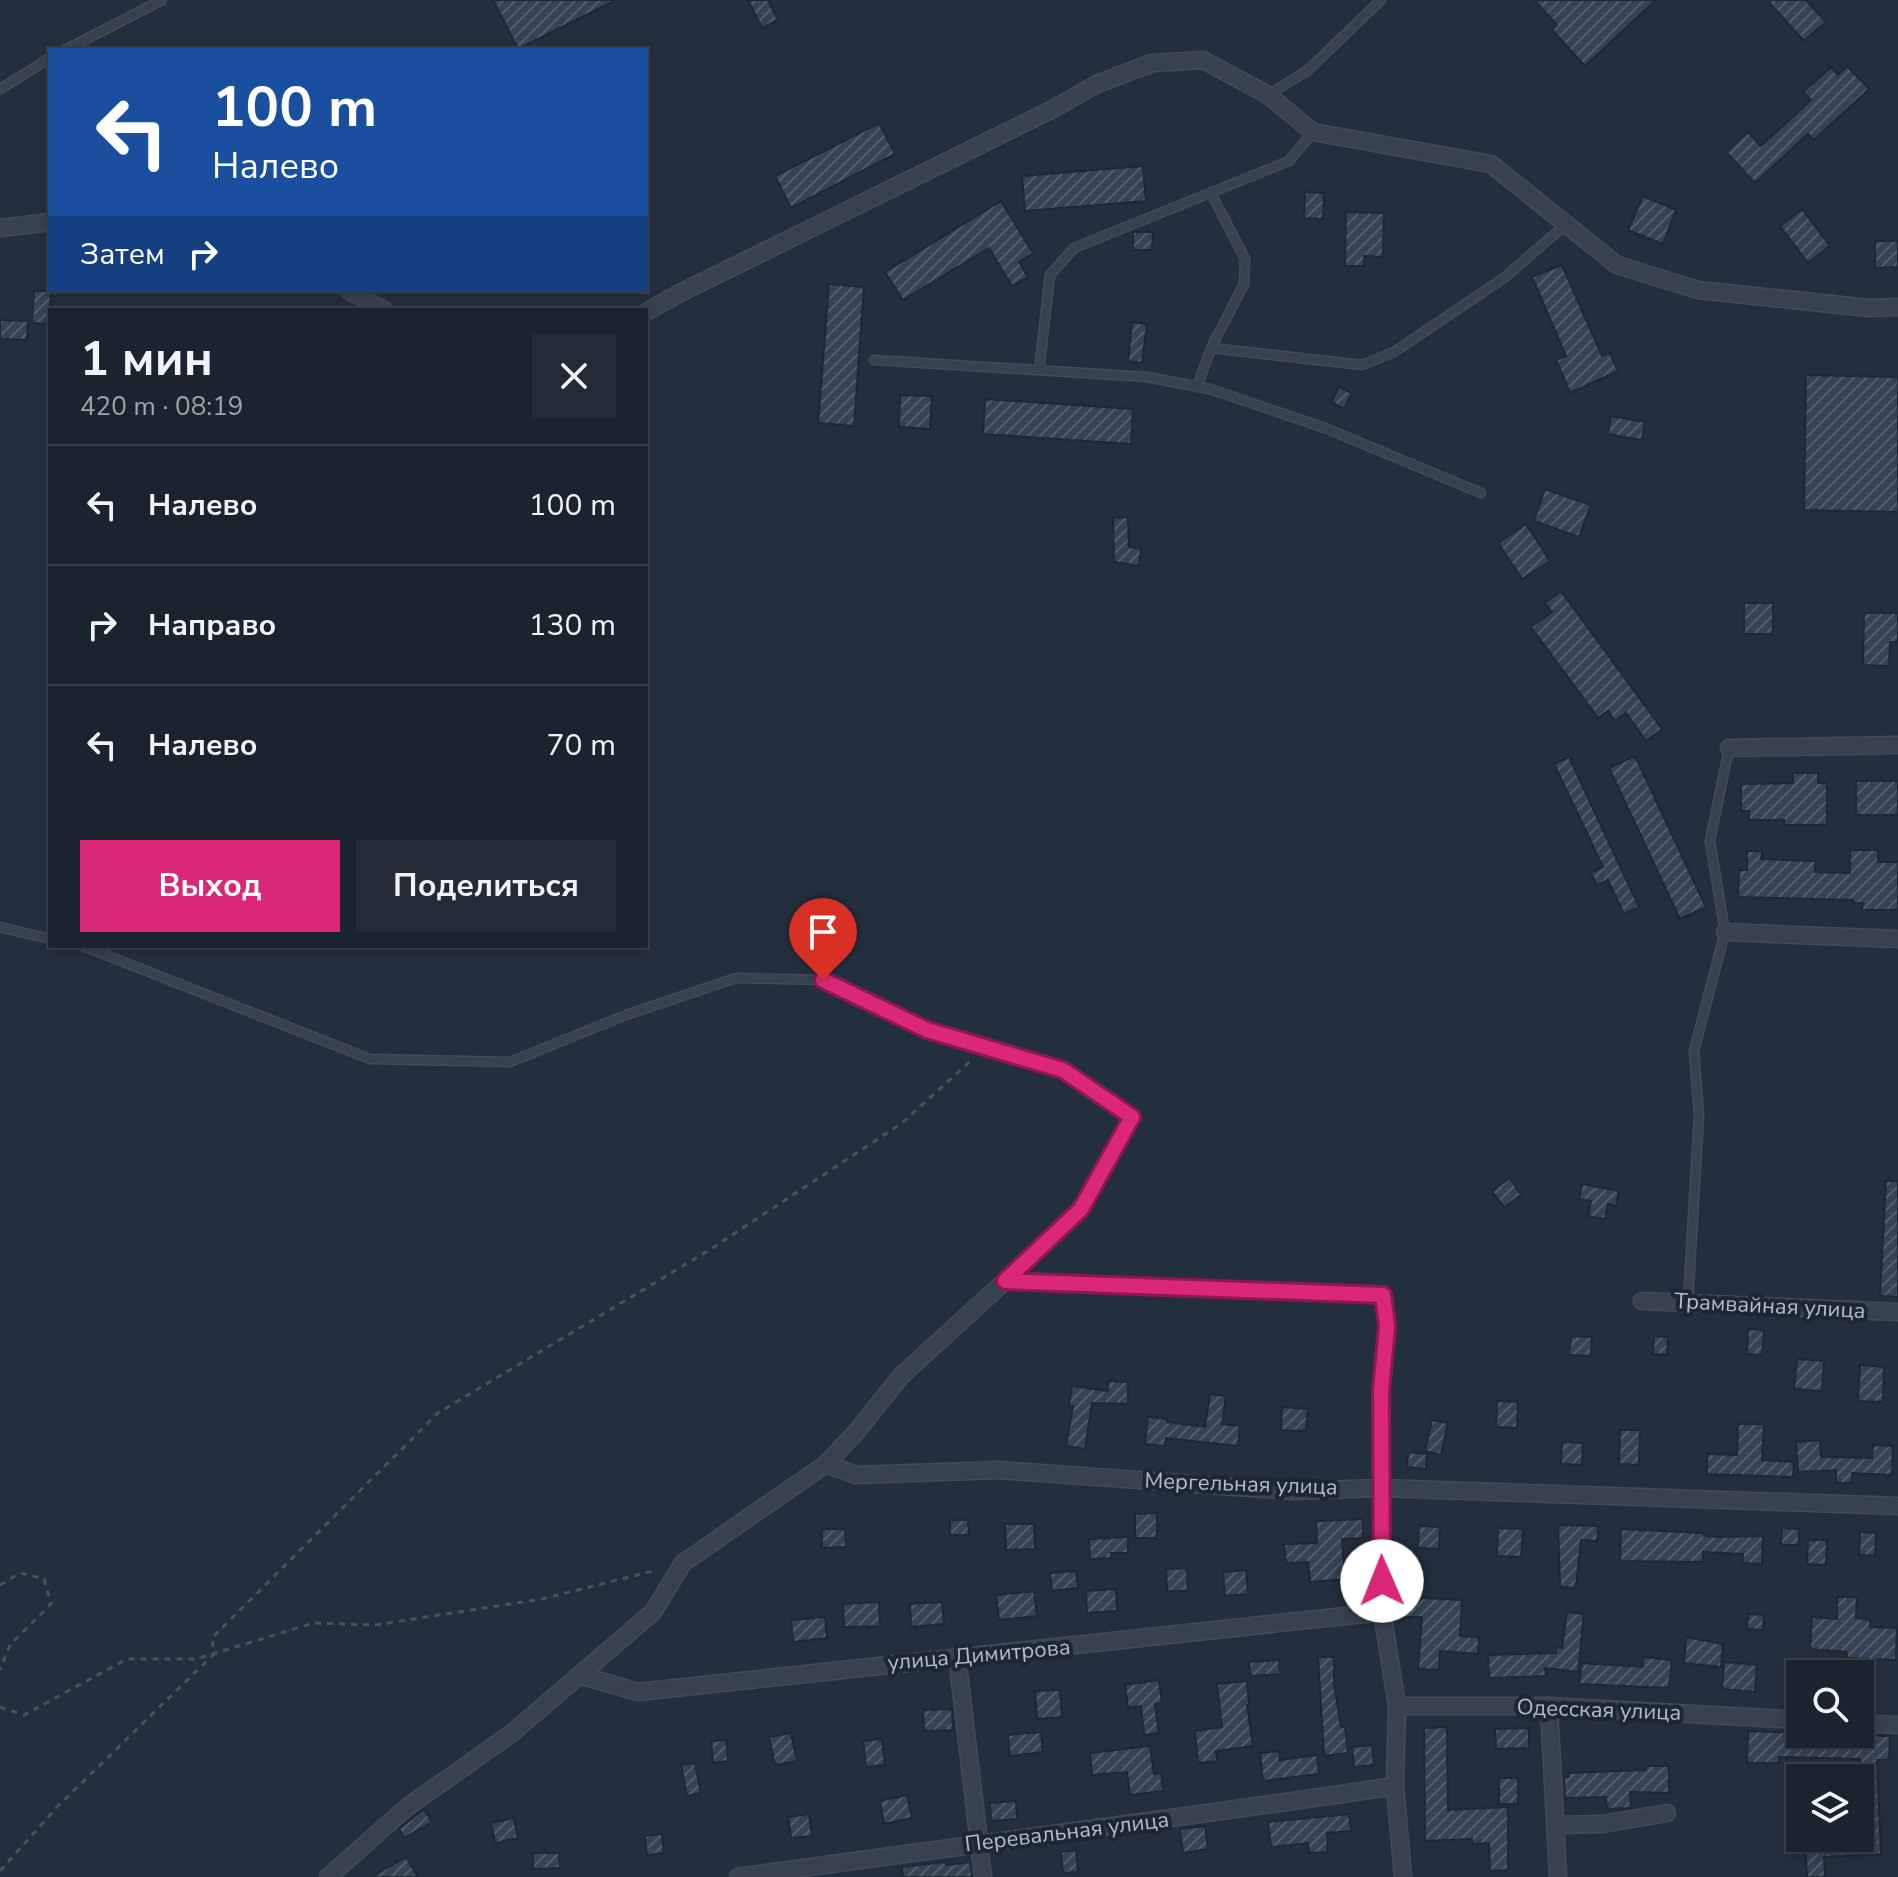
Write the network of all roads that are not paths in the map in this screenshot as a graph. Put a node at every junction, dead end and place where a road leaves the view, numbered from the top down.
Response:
1 (162, 0) edge
2 (1381, 0) edge
3 (69, 48) edge
4 (48, 59) edge
5 (0, 89) edge
6 (1268, 95) junction
7 (1313, 132) junction
8 (1211, 193) junction
9 (48, 222) edge
10 (1566, 224) junction
11 (0, 228) edge
12 (352, 292) edge
13 (1898, 307) edge
14 (380, 308) edge
15 (648, 311) edge
16 (1211, 348) junction
17 (874, 360) dead end
18 (1039, 370) junction
19 (1197, 387) junction
20 (1481, 493) dead end
21 (1898, 745) edge
22 (1729, 748) joint
23 (0, 927) edge
24 (1725, 932) junction
25 (48, 939) edge
26 (1898, 939) edge
27 (88, 948) edge
28 (1005, 1281) junction
29 (1383, 1295) joint
30 (1642, 1301) dead end
31 (1688, 1303) junction
32 (1898, 1312) edge
33 (826, 1464) junction
34 (1380, 1488) junction
35 (1898, 1506) edge
36 (1382, 1612) junction
37 (957, 1656) junction
38 (579, 1675) junction
39 (1397, 1706) junction
40 (1549, 1706) junction
41 (1786, 1719) edge
42 (1874, 1724) edge
43 (1898, 1725) edge
44 (1395, 1786) junction
45 (1667, 1813) dead end
46 (1555, 1825) junction
47 (978, 1843) junction
48 (328, 1877) edge
49 (738, 1877) edge
50 (983, 1877) edge
51 (1403, 1877) edge
52 (1558, 1877) edge

1 - 3 lane
2 - 6 lane
4 - 5 lane
6 - 7 street
6 - 15 street
7 - 8 lane
7 - 10 street
8 - 16 lane
8 - 18 lane
9 - 11 street
10 - 13 street
10 - 16 lane
12 - 14 street
16 - 19 lane
17 - 18 lane
18 - 19 lane
19 - 20 lane
21 - 22 street
22 - 24 lane
23 - 25 lane
24 - 26 street
24 - 31 lane
27 - 28 lane
28 - 29 lane
28 - 33 street
29 - 34 street
30 - 31 street, Трамвайная улица
31 - 32 street, Трамвайная улица
33 - 34 street, Мергельная улица
33 - 38 street
34 - 35 street, Мергельная улица
34 - 36 street
36 - 37 street, улица Димитрова
36 - 39 street
37 - 38 street, улица Димитрова
37 - 47 street
38 - 48 street
39 - 40 street, Одесская улица
39 - 44 street
40 - 41 street, Одесская улица
40 - 46 street
42 - 43 street
44 - 47 street, Перевальная улица
44 - 51 street
45 - 46 street
46 - 52 street
47 - 49 street, Перевальная улица
47 - 50 street

